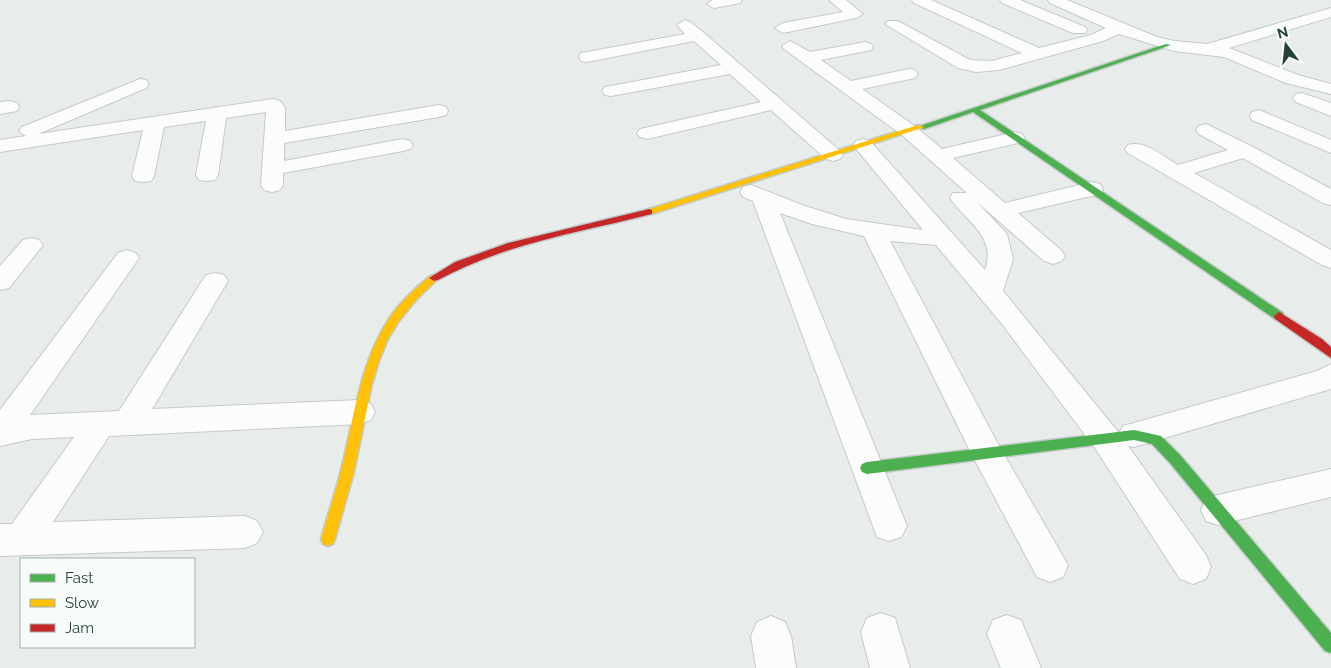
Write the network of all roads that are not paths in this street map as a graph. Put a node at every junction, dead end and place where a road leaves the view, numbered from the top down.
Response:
1 (735, 0) edge
2 (836, 0) edge
3 (919, 0) edge
4 (1007, 0) edge
5 (1055, 0) edge
6 (714, 4) dead end
7 (1331, 12) edge
8 (893, 24) dead end
9 (783, 28) dead end
10 (1120, 28) junction
11 (1097, 38) junction
12 (1168, 45) junction
13 (790, 46) dead end
14 (865, 47) dead end
15 (1210, 48) junction
16 (1038, 54) junction
17 (587, 57) dead end
18 (806, 58) junction
19 (734, 68) junction
20 (909, 74) dead end
21 (140, 84) dead end
22 (848, 88) junction
23 (1331, 89) edge
24 (611, 91) dead end
25 (1302, 98) dead end
26 (410, 99) dead end
27 (775, 104) junction
28 (975, 110) junction
29 (1331, 110) edge
30 (439, 111) dead end
31 (217, 112) junction
32 (1259, 116) dead end
33 (155, 122) junction
34 (1206, 130) dead end
35 (274, 131) junction
36 (646, 133) dead end
37 (901, 134) junction
38 (1016, 138) junction
39 (0, 145) edge
40 (403, 146) dead end
41 (862, 146) junction
42 (1331, 147) edge
43 (1135, 149) dead end
44 (1246, 151) junction
45 (833, 155) junction
46 (937, 156) junction
47 (1176, 172) junction
48 (207, 175) dead end
49 (143, 176) dead end
50 (736, 185) junction
51 (1092, 189) junction
52 (763, 198) junction
53 (1331, 198) edge
54 (1000, 211) junction
55 (874, 232) junction
56 (942, 238) junction
57 (31, 245) dead end
58 (1053, 256) dead end
59 (127, 258) dead end
60 (1331, 260) edge
61 (215, 281) dead end
62 (0, 282) edge
63 (990, 293) junction
64 (1331, 354) edge
65 (1331, 375) edge
66 (360, 412) junction
67 (114, 423) junction
68 (1, 433) edge
69 (1120, 437) junction
70 (987, 453) junction
71 (867, 468) junction
72 (1331, 483) edge
73 (1218, 510) junction
74 (889, 526) dead end
75 (245, 532) dead end
76 (328, 539) dead end
77 (11, 540) edge
78 (1050, 565) dead end
79 (1192, 567) dead end
80 (1331, 645) edge

1 - 6 street
2 - 9 street
3 - 16 street
4 - 11 street
5 - 10 street
7 - 15 street
8 - 16 street
10 - 11 street
10 - 12 street
11 - 16 street
12 - 15 street
12 - 28 street
13 - 18 street
14 - 18 street
15 - 23 street
17 - 19 street
18 - 22 street
19 - 24 street
19 - 27 street
20 - 22 street
21 - 39 street
22 - 37 street
25 - 29 street
26 - 35 street
27 - 36 street
27 - 45 street
28 - 37 street
28 - 38 street
30 - 35 street
31 - 33 street
31 - 35 street
31 - 48 street
32 - 42 street
33 - 39 street
33 - 49 street
34 - 44 street
35 - 40 street
37 - 41 street
37 - 46 street
37 - 63 street
38 - 46 street
38 - 51 street
41 - 45 street
41 - 56 street
43 - 47 street
44 - 47 street
44 - 53 street
45 - 50 street
46 - 54 street
47 - 60 street
50 - 52 street
50 - 66 street
51 - 54 street
51 - 64 street
52 - 55 street
52 - 71 street
54 - 58 street
55 - 56 street
55 - 70 street
56 - 63 street
57 - 62 street
59 - 68 street
61 - 67 street
63 - 69 street
65 - 69 street
66 - 67 street
66 - 76 street
67 - 68 street
67 - 77 street
69 - 70 street
69 - 73 street
69 - 79 street
70 - 71 street
70 - 78 street
71 - 74 street
72 - 73 street
73 - 80 street
75 - 77 street

